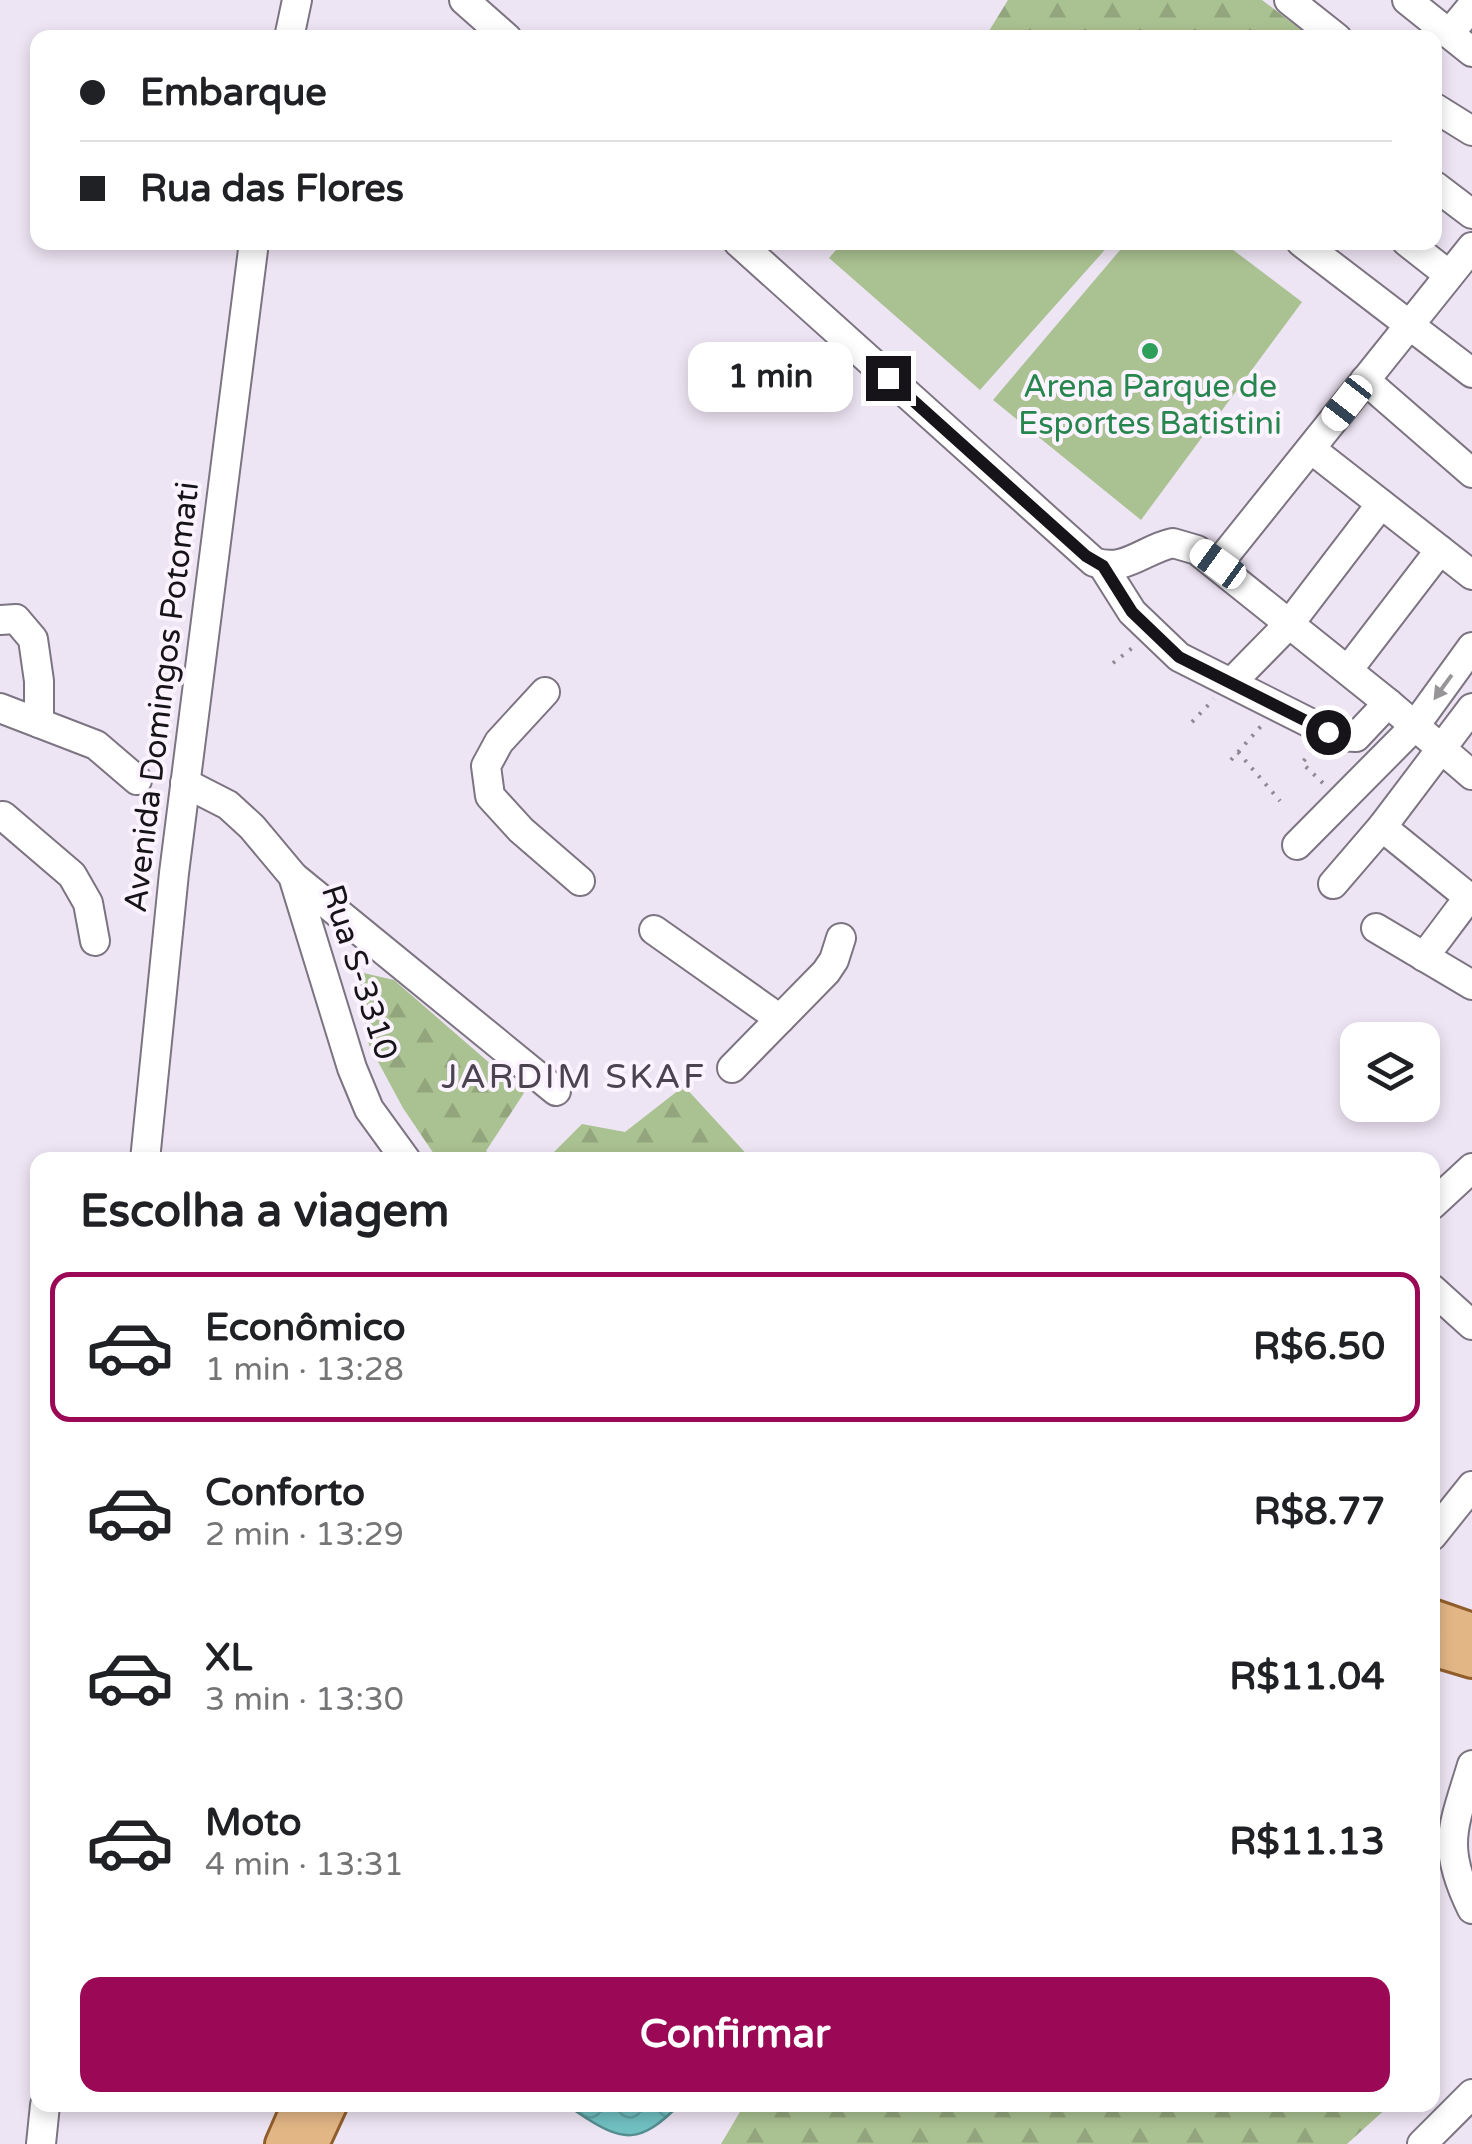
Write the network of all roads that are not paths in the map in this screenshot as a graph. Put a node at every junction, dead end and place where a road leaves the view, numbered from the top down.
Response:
1 (297, 0) edge
2 (464, 0) edge
3 (1290, 0) edge
4 (1407, 0) edge
5 (1472, 6) edge
6 (291, 30) edge
7 (498, 30) edge
8 (1326, 30) edge
9 (1449, 34) junction
10 (1472, 52) edge
11 (1442, 112) edge
12 (1472, 130) edge
13 (1442, 191) edge
14 (1472, 214) edge
15 (253, 250) edge
16 (747, 250) edge
17 (1312, 250) edge
18 (1428, 250) edge
19 (1463, 264) edge
20 (1410, 325) junction
21 (1472, 373) edge
22 (1365, 380) junction
23 (1311, 449) junction
24 (1472, 473) edge
25 (1381, 504) junction
26 (1440, 550) junction
27 (1218, 564) junction
28 (1103, 566) junction
29 (1472, 575) edge
30 (0, 620) edge
31 (1290, 624) junction
32 (1472, 647) edge
33 (1348, 670) junction
34 (1232, 682) junction
35 (545, 692) dead end
36 (1388, 703) junction
37 (0, 708) edge
38 (1472, 708) edge
39 (38, 723) junction
40 (1414, 727) junction
41 (1442, 750) junction
42 (1472, 775) edge
43 (137, 780) dead end
44 (185, 783) junction
45 (4, 816) dead end
46 (1382, 828) junction
47 (1297, 845) dead end
48 (293, 876) junction
49 (580, 881) dead end
50 (1332, 884) dead end
51 (1470, 899) edge
52 (1376, 928) dead end
53 (654, 930) dead end
54 (841, 938) dead end
55 (94, 941) dead end
56 (1424, 957) junction
57 (1472, 984) edge
58 (780, 1019) junction
59 (732, 1068) dead end
60 (556, 1092) dead end
61 (146, 1152) edge
62 (400, 1152) edge
63 (1472, 1168) edge
64 (1440, 1198) edge
65 (1440, 1296) edge
66 (1472, 1324) edge
67 (1472, 1486) edge
68 (1440, 1526) edge
69 (1440, 1619) edge
70 (1472, 1630) edge
71 (1450, 1654) edge
72 (1472, 1679) edge
73 (1472, 1765) edge
74 (1472, 1909) edge
75 (1472, 2094) edge
76 (44, 2112) edge
77 (296, 2112) edge
78 (327, 2112) edge
79 (41, 2144) edge
80 (282, 2144) edge
81 (312, 2144) edge
82 (1422, 2144) edge

1 - 6 street
2 - 7 street
3 - 8 street
4 - 9 street
5 - 9 street
9 - 10 street
11 - 12 street
13 - 14 street
15 - 44 street, Avenida Domingos Potomati
16 - 28 street
17 - 20 street
18 - 19 street
19 - 20 street
20 - 21 street
20 - 22 street
22 - 23 street
22 - 24 street
23 - 25 street
23 - 27 street
25 - 26 street
25 - 31 street
26 - 29 street
26 - 33 street
27 - 28 street
27 - 31 street
28 - 34 street
30 - 39 street
31 - 33 street
31 - 34 street
32 -> 40 street
33 - 36 street
34 - 36 street
35 - 49 street
36 - 40 street
37 - 39 street
38 - 41 street
39 - 43 street
40 - 41 street
40 - 47 street
41 - 42 street
41 - 46 street
44 - 48 street, Rua S-3310
44 - 61 street, Avenida Domingos Potomati
45 - 55 street
46 - 50 street
46 - 51 street
48 - 60 street
48 - 62 street, Rua S-3310
51 - 56 street
52 - 56 street
53 - 58 street
54 - 58 street
56 - 57 street
58 - 59 street
63 - 64 street
65 - 66 street
67 - 68 street
69 - 70 main road
71 - 72 street
73 - 74 street
75 - 82 street
76 - 79 street
77 - 80 main road
78 - 81 main road

